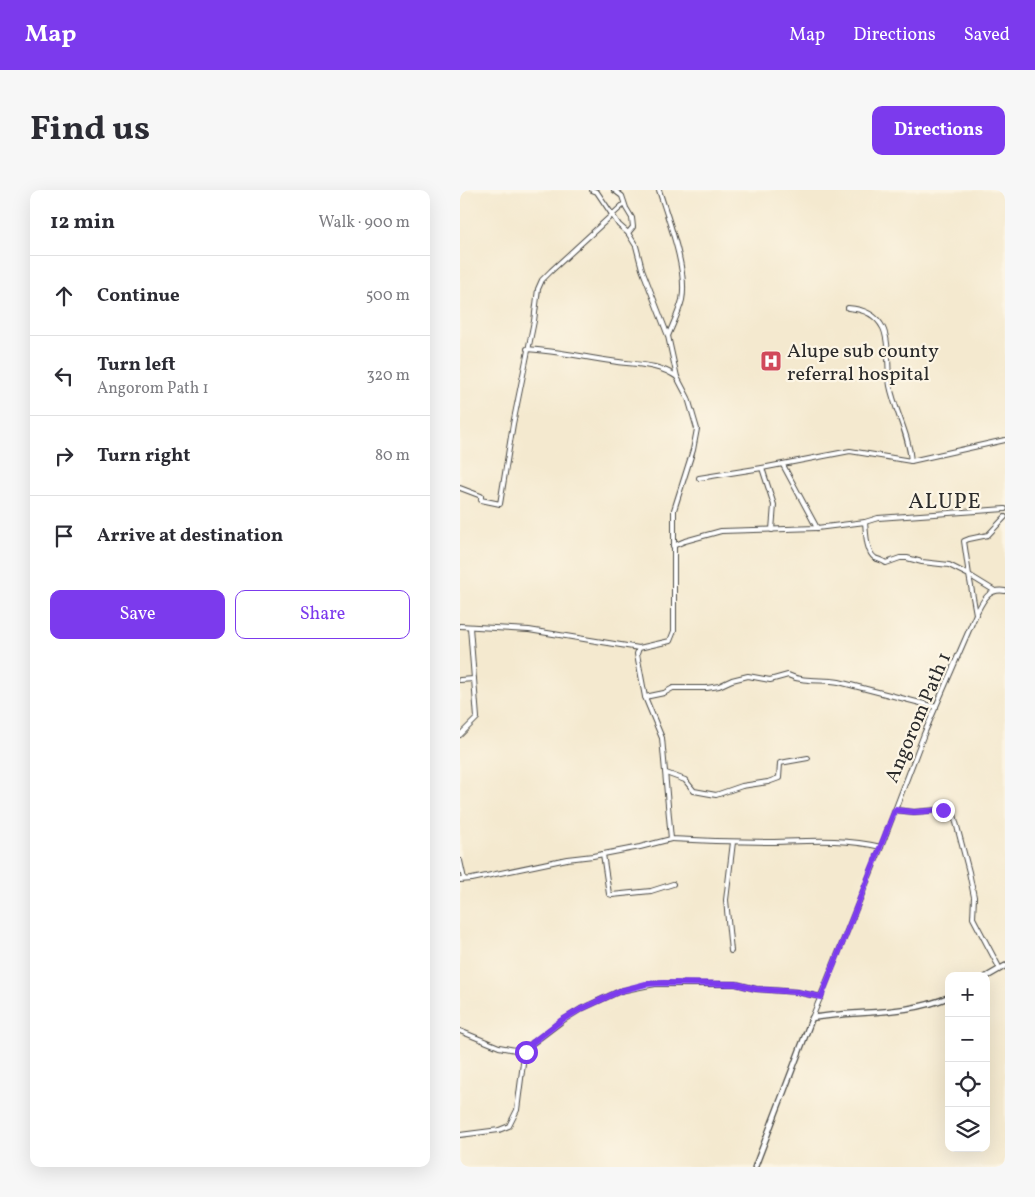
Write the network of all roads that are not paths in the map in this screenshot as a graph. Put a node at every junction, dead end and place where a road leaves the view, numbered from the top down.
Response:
1 (592, 190) edge
2 (614, 190) edge
3 (622, 190) edge
4 (659, 190) edge
5 (598, 191) edge
6 (622, 196) junction
7 (624, 204) junction
8 (613, 216) junction
9 (628, 233) junction
10 (848, 308) dead end
11 (668, 336) junction
12 (527, 349) junction
13 (678, 376) junction
14 (1005, 440) edge
15 (911, 460) junction
16 (783, 464) junction
17 (762, 468) junction
18 (699, 478) dead end
19 (460, 488) edge
20 (1005, 509) edge
21 (1005, 517) edge
22 (865, 522) junction
23 (818, 528) junction
24 (772, 530) junction
25 (673, 546) junction
26 (969, 574) junction
27 (995, 591) junction
28 (1005, 592) edge
29 (976, 614) junction
30 (460, 626) edge
31 (470, 627) junction
32 (639, 648) junction
33 (474, 679) junction
34 (460, 680) edge
35 (645, 697) junction
36 (936, 707) junction
37 (460, 736) edge
38 (808, 758) dead end
39 (666, 773) junction
40 (895, 810) junction
41 (671, 839) junction
42 (733, 842) junction
43 (881, 847) junction
44 (603, 854) junction
45 (460, 861) edge
46 (462, 880) edge
47 (673, 884) dead end
48 (731, 952) dead end
49 (1005, 966) edge
50 (1000, 969) junction
51 (990, 975) edge
52 (821, 997) junction
53 (945, 999) edge
54 (812, 1018) junction
55 (460, 1031) edge
56 (526, 1052) junction
57 (460, 1135) edge
58 (755, 1167) edge

1 - 5 street
2 - 6 street
3 - 6 street
4 - 11 street
5 - 8 street
6 - 7 street
7 - 8 street
7 - 9 street
8 - 9 street
8 - 12 street
9 - 11 street
10 - 15 street
11 - 13 street
12 - 13 street
12 - 19 street
13 - 25 street
14 - 15 street
15 - 16 street
16 - 17 street
16 - 23 street
17 - 18 street
17 - 24 street
20 - 22 street
21 - 26 street
22 - 23 street
22 - 26 street
23 - 24 street
24 - 25 street
25 - 32 street
26 - 27 street
26 - 29 street
27 - 28 street
27 - 29 street, Angorom Path 1
29 - 36 street, Angorom Path 1
30 - 31 street
31 - 32 street
31 - 33 street
32 - 35 street
33 - 34 street
33 - 37 street
35 - 36 street
35 - 39 street
36 - 40 street, Angorom Path 1
38 - 39 street
39 - 41 street
40 - 43 street, Angorom Path 1
40 - 50 street
41 - 42 street
41 - 44 street
42 - 43 street
42 - 48 street
43 - 52 street, Angorom Path 1
44 - 46 street
44 - 47 street
45 - 46 street
49 - 50 street
50 - 51 street
52 - 54 street, Angorom Path 1
52 - 56 street
53 - 54 street
54 - 58 street, Angorom Path 1
55 - 56 street
56 - 57 street

